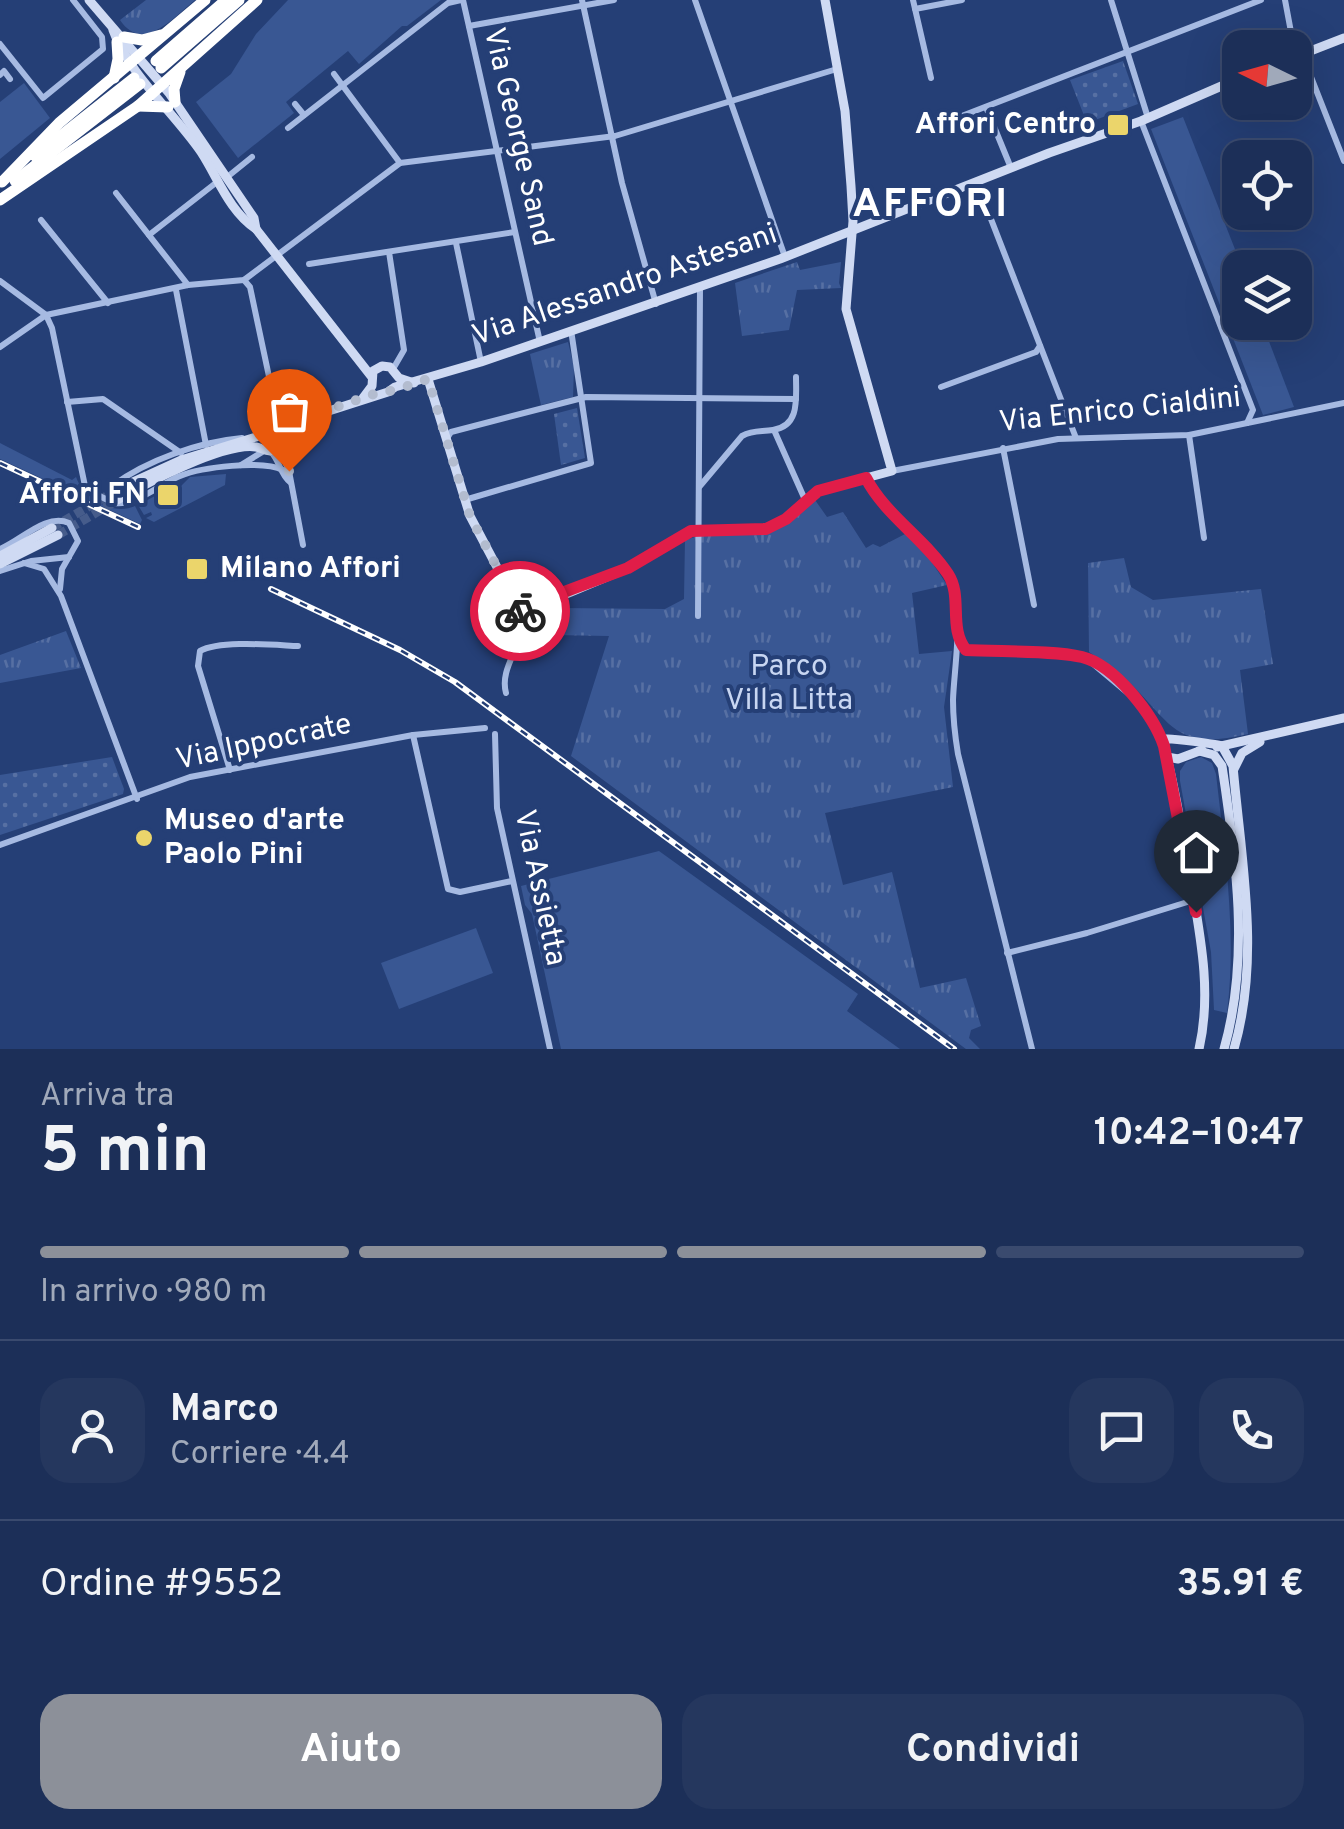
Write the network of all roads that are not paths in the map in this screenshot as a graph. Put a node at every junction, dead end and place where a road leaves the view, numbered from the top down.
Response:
1 (73, 0) edge
2 (90, 0) edge
3 (206, 0) edge
4 (226, 0) edge
5 (239, 0) edge
6 (257, 0) edge
7 (462, 0) edge
8 (614, 0) edge
9 (695, 0) edge
10 (825, 0) edge
11 (913, 0) edge
12 (962, 0) edge
13 (1112, 0) edge
14 (1261, 0) edge
15 (1285, 0) edge
16 (582, 3) edge
17 (915, 9) junction
18 (469, 26) junction
19 (1291, 30) edge
20 (161, 35) junction
21 (118, 36) junction
22 (1344, 38) edge
23 (0, 44) edge
24 (1312, 48) edge
25 (1126, 51) junction
26 (182, 68) junction
27 (836, 69) junction
28 (334, 74) dead end
29 (0, 75) edge
30 (148, 75) junction
31 (114, 78) junction
32 (931, 78) dead end
33 (10, 79) dead end
34 (343, 85) junction
35 (1312, 85) edge
36 (1222, 86) edge
37 (731, 102) junction
38 (172, 104) junction
39 (295, 104) dead end
40 (138, 106) junction
41 (986, 107) junction
42 (304, 115) junction
43 (954, 119) dead end
44 (1144, 119) junction
45 (288, 128) dead end
46 (612, 137) junction
47 (1341, 143) edge
48 (495, 149) junction
49 (252, 157) dead end
50 (1344, 161) edge
51 (400, 162) junction
52 (1011, 168) junction
53 (221, 180) junction
54 (976, 183) junction
55 (0, 189) edge
56 (116, 193) dead end
57 (41, 220) dead end
58 (515, 232) junction
59 (852, 232) junction
60 (149, 236) junction
61 (456, 243) junction
62 (389, 252) junction
63 (276, 255) junction
64 (785, 257) junction
65 (309, 264) dead end
66 (244, 280) junction
67 (0, 281) edge
68 (188, 285) junction
69 (700, 288) junction
70 (176, 290) junction
71 (108, 302) junction
72 (656, 304) junction
73 (46, 315) junction
74 (571, 330) junction
75 (540, 342) junction
76 (1041, 345) junction
77 (0, 347) edge
78 (481, 362) junction
79 (395, 372) junction
80 (796, 378) dead end
81 (428, 379) junction
82 (374, 381) junction
83 (414, 384) junction
84 (395, 387) junction
85 (942, 387) dead end
86 (796, 399) junction
87 (581, 400) junction
88 (698, 400) junction
89 (67, 402) junction
90 (1344, 403) edge
91 (1253, 410) junction
92 (1266, 420) junction
93 (1246, 424) junction
94 (774, 430) junction
95 (1189, 434) junction
96 (1076, 438) junction
97 (448, 439) junction
98 (266, 441) junction
99 (206, 445) junction
100 (1003, 448) junction
101 (181, 453) junction
102 (240, 466) junction
103 (283, 470) junction
104 (892, 471) junction
105 (690, 476) dead end
106 (866, 478) junction
107 (292, 483) junction
108 (699, 486) junction
109 (463, 496) junction
110 (115, 498) junction
111 (806, 502) junction
112 (697, 529) junction
113 (1204, 538) dead end
114 (303, 544) dead end
115 (0, 552) edge
116 (70, 556) junction
117 (24, 563) junction
118 (0, 567) edge
119 (61, 596) junction
120 (544, 603) junction
121 (1034, 605) dead end
122 (518, 610) junction
123 (698, 616) dead end
124 (958, 638) junction
125 (519, 640) junction
126 (298, 646) dead end
127 (966, 650) junction
128 (958, 662) junction
129 (506, 692) dead end
130 (1344, 718) edge
131 (485, 728) dead end
132 (495, 734) dead end
133 (413, 736) junction
134 (1269, 738) junction
135 (1222, 746) junction
136 (1198, 751) junction
137 (1166, 752) junction
138 (1178, 759) junction
139 (230, 770) junction
140 (1233, 772) junction
141 (1172, 777) junction
142 (136, 798) junction
143 (0, 846) edge
144 (513, 881) junction
145 (1194, 900) junction
146 (1007, 954) junction
147 (550, 1049) edge
148 (1032, 1049) edge
149 (1198, 1049) edge
150 (1224, 1049) edge
151 (1234, 1049) edge

1 - 23 street
2 - 21 street
3 - 20 highway
4 - 30 highway
5 - 30 highway
6 - 26 highway
7 - 18 street, Via George Sand
7 - 34 street
8 - 16 street
9 - 37 street
10 - 27 street
11 - 17 street
12 - 17 street
13 - 25 street
14 - 25 street
15 - 19 street
16 - 18 street
16 - 46 street
17 - 32 street
18 - 48 street, Via George Sand
20 - 21 highway
20 - 30 highway
21 - 30 street
21 - 31 highway
22 - 24 street
25 - 41 street
25 - 44 street
26 - 30 highway
26 - 38 highway
27 - 37 street
27 - 59 street
28 - 34 street
29 - 33 street
30 - 31 highway
30 - 38 street
30 - 40 highway
30 - 55 highway
31 - 55 highway
34 - 42 street
34 - 51 street
35 - 47 street
36 - 44 street, Via Alessandro Astesani
37 - 46 street
37 - 64 street
38 - 40 highway
38 - 53 street
39 - 42 street
40 - 55 highway
41 - 43 street
41 - 52 street
42 - 45 street
44 - 52 street, Via Alessandro Astesani
44 - 91 street
46 - 48 street
46 - 72 street
47 - 50 street
48 - 51 street
48 - 58 street, Via George Sand
49 - 53 street
51 - 63 street
52 - 54 street, Via Alessandro Astesani
53 - 60 street
53 - 63 street
54 - 59 street, Via Alessandro Astesani
54 - 76 street
56 - 60 street
57 - 71 street
58 - 61 street
58 - 75 street, Via George Sand
59 - 64 street, Via Alessandro Astesani
59 - 104 street
60 - 68 street
61 - 62 street
61 - 78 street
62 - 65 street
62 - 79 street
63 - 66 street
63 - 82 street
64 - 69 street, Via Alessandro Astesani
66 - 68 street
66 - 98 street
67 - 73 street
68 - 70 street
69 - 72 street, Via Alessandro Astesani
69 - 88 street
70 - 71 street
70 - 99 street
71 - 73 street
72 - 74 street, Via Alessandro Astesani
73 - 77 street
73 - 89 street
74 - 75 street, Via Alessandro Astesani
74 - 87 street
75 - 78 street, Via Alessandro Astesani
76 - 85 street
76 - 96 street
78 - 81 street, Via Alessandro Astesani
79 - 82 street
79 - 83 street
79 - 84 street
80 - 86 street
81 - 83 street, Via Alessandro Astesani
81 - 97 street
82 - 84 street, Via Alessandro Astesani
82 - 98 street
83 - 84 street, Via Alessandro Astesani
86 - 88 street
86 - 94 street
87 - 88 street
87 - 97 street
87 - 109 street
88 - 108 street
89 - 101 street
89 - 110 street
90 - 92 street, Via Enrico Cialdini
91 - 92 street, Via Enrico Cialdini
91 - 93 street
92 - 93 street, Via Enrico Cialdini
93 - 95 street, Via Enrico Cialdini
94 - 108 street
94 - 111 street
95 - 96 street, Via Enrico Cialdini
95 - 113 street
96 - 100 street, Via Enrico Cialdini
97 - 109 street
98 - 99 street
98 - 102 street
98 - 103 street
98 - 107 street
98 - 110 street
99 - 101 street
100 - 104 street, Via Enrico Cialdini
100 - 121 street
101 - 110 street
102 - 103 street
102 - 110 street
103 - 107 street
104 - 106 street, Via Enrico Cialdini
105 - 108 street
106 - 111 street, Via Enrico Cialdini
106 - 124 street
107 - 114 street
108 - 112 street
109 - 122 street
111 - 112 street, Via Enrico Cialdini
112 - 120 street
112 - 123 street
115 - 116 street
115 - 118 street
116 - 117 street
116 - 119 street
117 - 118 street
117 - 119 street
119 - 142 street
120 - 122 street
120 - 125 street
122 - 125 street
124 - 127 street
124 - 128 street
125 - 129 street
126 - 139 street
127 - 128 street
127 - 137 street
128 - 146 street
130 - 134 street
131 - 133 street, Via Ippocrate
132 - 144 street, Via Assietta
133 - 139 street, Via Ippocrate
133 - 144 street
134 - 135 street
134 - 140 street
135 - 136 street
135 - 137 street
135 - 140 street
136 - 138 street
136 - 150 street
137 - 138 street
137 - 141 street
138 - 141 street
139 - 142 street, Via Ippocrate
140 - 151 street
141 - 145 street
142 - 143 street, Via Ippocrate
144 - 147 street, Via Assietta
145 - 146 street
145 - 149 street
146 - 148 street

